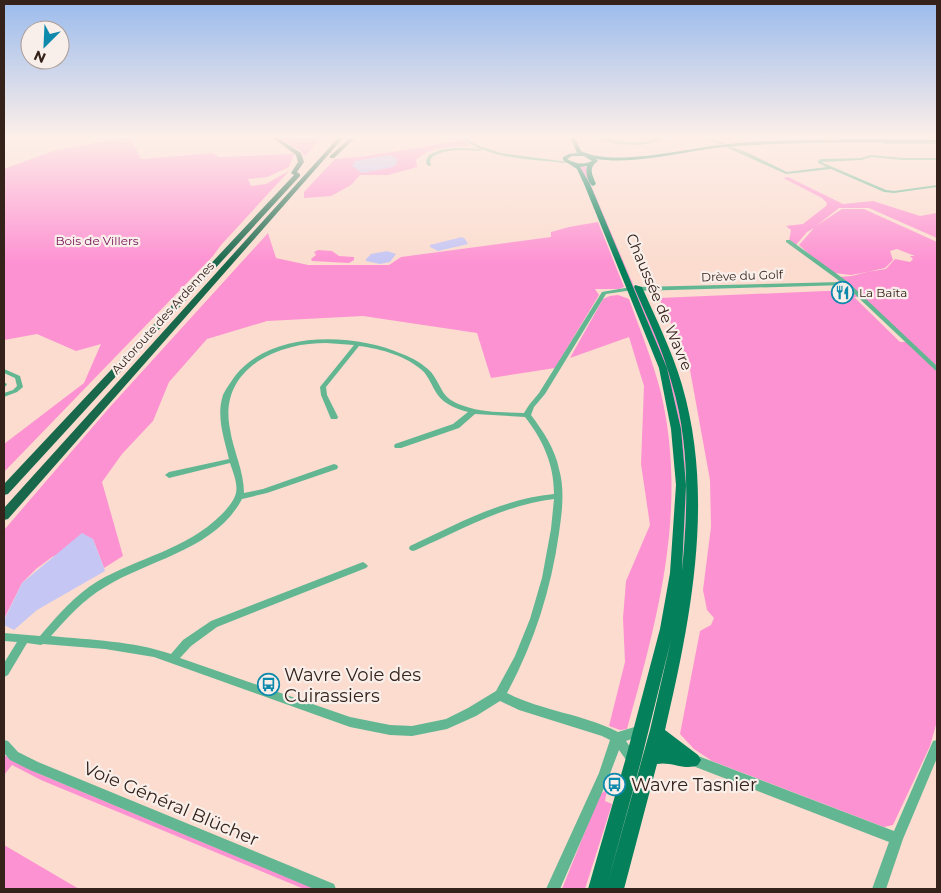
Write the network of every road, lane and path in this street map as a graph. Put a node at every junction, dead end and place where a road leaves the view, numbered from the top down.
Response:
1 (294, 180) edge
2 (303, 180) edge
3 (308, 180) edge
4 (585, 180) edge
5 (591, 180) edge
6 (594, 180) edge
7 (858, 180) edge
8 (301, 182) junction
9 (593, 186) junction
10 (937, 186) edge
11 (788, 240) dead end
12 (846, 283) junction
13 (635, 292) junction
14 (604, 293) junction
15 (357, 345) junction
16 (937, 370) edge
17 (4, 371) edge
18 (4, 395) edge
19 (474, 411) junction
20 (527, 415) junction
21 (334, 417) dead end
22 (398, 446) dead end
23 (234, 460) junction
24 (334, 467) dead end
25 (170, 475) dead end
26 (4, 491) edge
27 (558, 496) junction
28 (238, 497) junction
29 (4, 516) edge
30 (412, 548) dead end
31 (362, 566) dead end
32 (4, 637) edge
33 (24, 639) junction
34 (41, 641) junction
35 (173, 659) junction
36 (4, 672) edge
37 (500, 695) junction
38 (649, 731) junction
39 (616, 738) junction
40 (4, 745) edge
41 (937, 745) edge
42 (651, 757) junction
43 (693, 760) junction
44 (634, 761) junction
45 (897, 839) junction
46 (329, 889) edge
47 (553, 889) edge
48 (597, 889) edge
49 (615, 889) edge
50 (879, 889) edge

1 - 26 highway, Autoroute des Ardennes
2 - 8 highway, Autoroute des Ardennes
3 - 8 highway
4 - 13 main road, Chaussée de Wavre
5 - 9 main road, Chaussée de Wavre
6 - 9 main road
7 - 10 street
8 - 29 highway, Autoroute des Ardennes
9 - 13 main road, Chaussée de Wavre
11 - 12 street
12 - 13 street, Drève du Golf
12 - 16 street
13 - 14 street
13 - 14 street
13 - 38 main road
13 - 38 main road, Chaussée de Wavre
14 - 20 street
15 - 19 street
15 - 21 street
15 - 23 street
17 - 18 street
19 - 20 street
19 - 22 street
20 - 27 street
23 - 25 street
23 - 28 street
24 - 28 street
27 - 30 street
27 - 37 street
28 - 34 street
31 - 35 street
32 - 33 street
33 - 34 street
33 - 36 street
34 - 35 street
35 - 37 street
37 - 39 street
38 - 39 street
38 - 42 main road
38 - 43 main road
38 - 44 main road
39 - 44 street
39 - 47 street
40 - 46 street, Voie Général Blücher
41 - 45 street
42 - 43 main road
42 - 49 main road
43 - 45 street
44 - 48 main road
45 - 50 street

